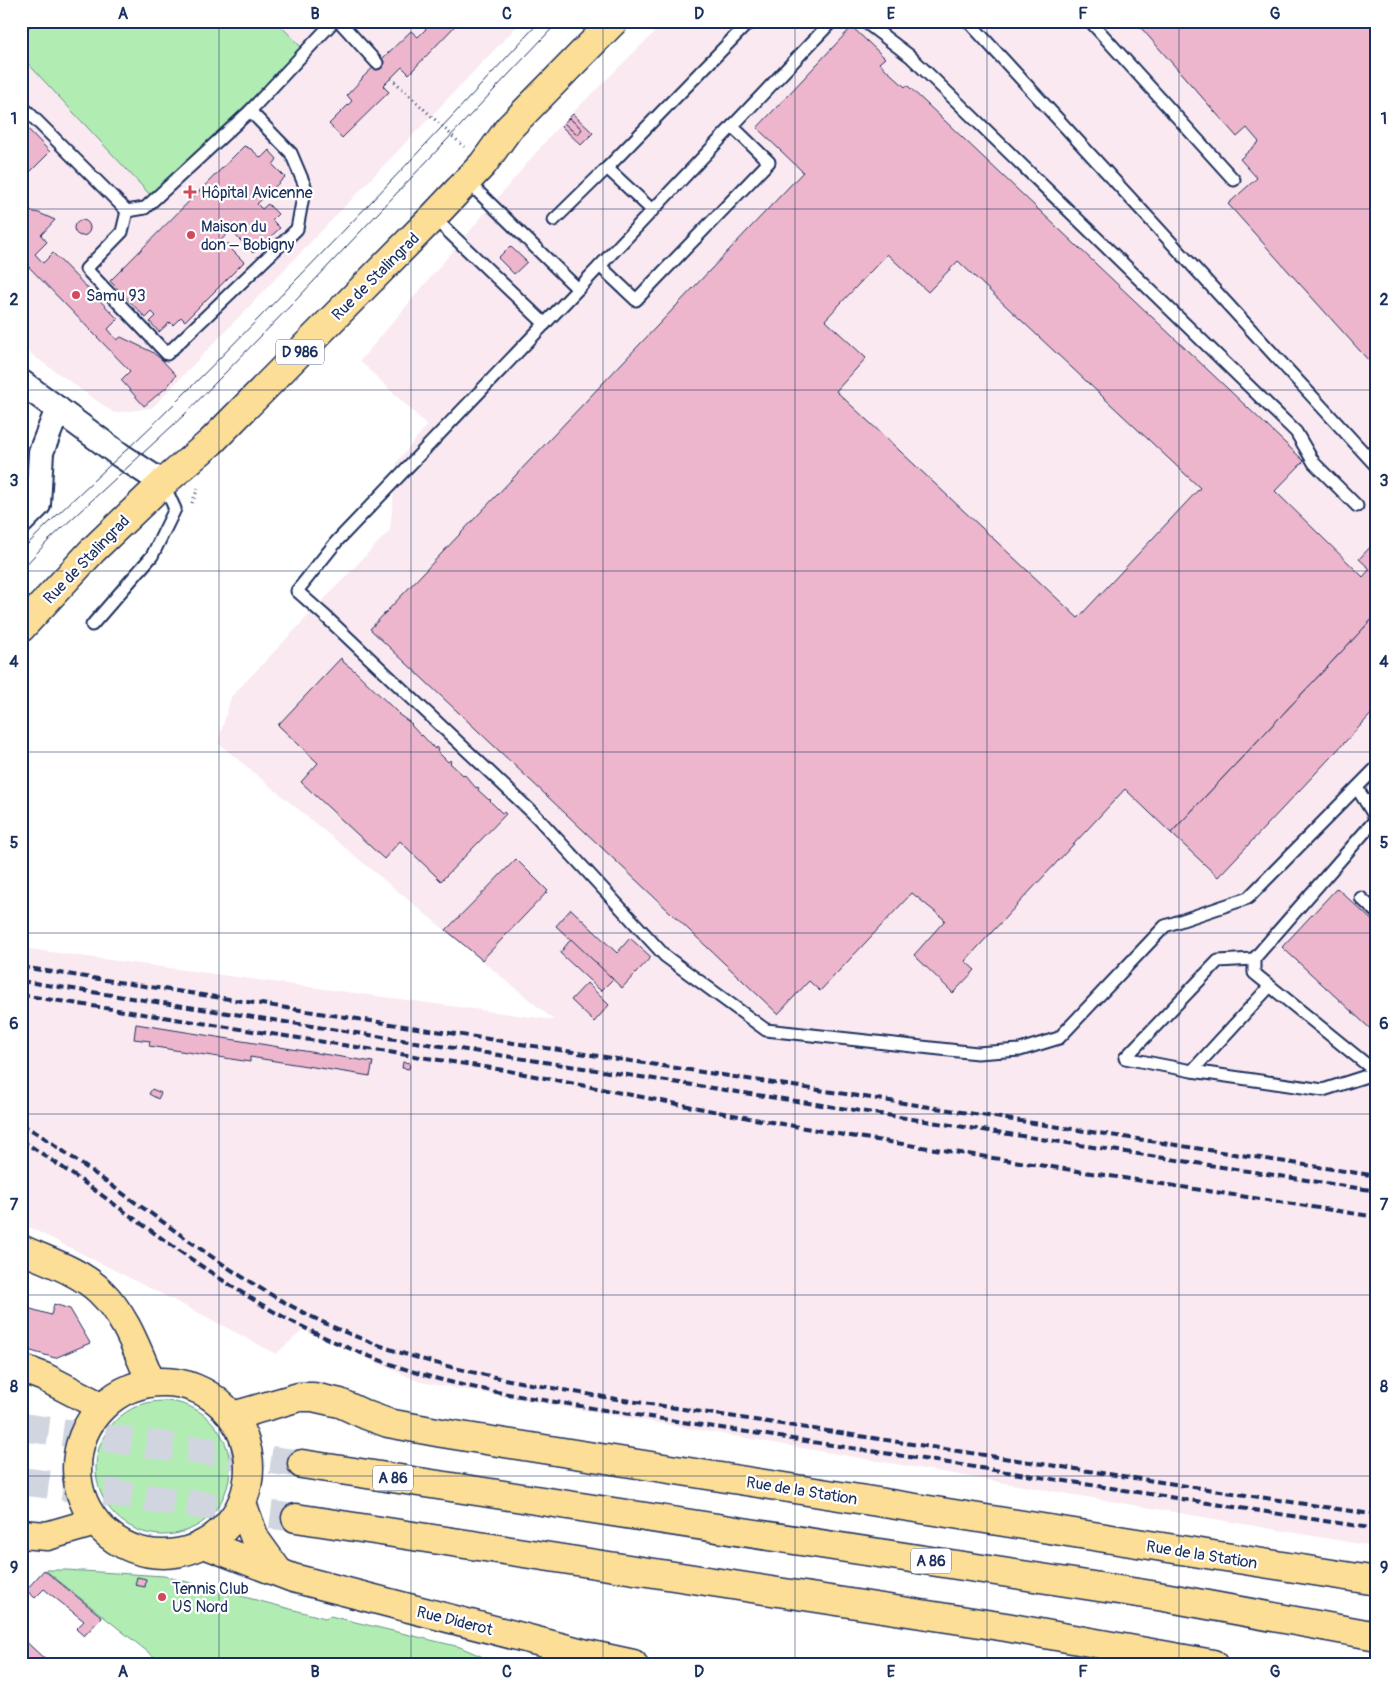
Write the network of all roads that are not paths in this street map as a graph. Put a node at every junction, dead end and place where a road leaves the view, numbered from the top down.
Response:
1 (334, 21) edge
2 (339, 21) edge
3 (614, 21) edge
4 (750, 21) edge
5 (832, 21) edge
6 (864, 21) edge
7 (968, 21) edge
8 (1090, 21) edge
9 (377, 63) dead end
10 (21, 105) edge
11 (250, 111) junction
12 (732, 126) junction
13 (607, 168) junction
14 (475, 172) junction
15 (1234, 180) dead end
16 (652, 210) junction
17 (127, 211) junction
18 (433, 217) junction
19 (554, 220) dead end
20 (600, 266) junction
21 (578, 289) junction
22 (545, 324) junction
23 (21, 382) edge
24 (58, 409) junction
25 (1377, 467) edge
26 (163, 483) junction
27 (1358, 506) dead end
28 (21, 522) edge
29 (92, 625) dead end
30 (21, 628) edge
31 (1377, 768) edge
32 (1357, 788) junction
33 (1376, 819) edge
34 (1361, 898) dead end
35 (1377, 913) edge
36 (1254, 959) junction
37 (1270, 986) junction
38 (1192, 1071) junction
39 (1376, 1073) edge
40 (21, 1249) edge
41 (21, 1368) edge
42 (151, 1382) junction
43 (102, 1407) junction
44 (233, 1416) junction
45 (302, 1464) tunnel mouth
46 (242, 1503) junction
47 (296, 1518) tunnel mouth
48 (95, 1522) junction
49 (21, 1534) edge
50 (204, 1544) junction
51 (278, 1571) junction
52 (1377, 1581) edge
53 (1377, 1636) edge
54 (583, 1659) edge
55 (633, 1664) edge
56 (1213, 1664) edge

1 - 11 lane
2 - 9 lane
3 - 14 main road, Rue de Stalingrad / D 986
4 - 13 lane
5 - 12 lane
6 - 27 lane
7 - 25 lane
8 - 15 lane
10 - 17 lane
11 - 17 lane
11 - 17 lane
12 - 16 lane
12 - 20 lane
13 - 16 lane
13 - 19 lane
14 - 18 main road, Rue de Stalingrad / D 986
14 - 21 lane
16 - 20 lane
18 - 22 lane
18 - 26 main road, Rue de Stalingrad / D 986
20 - 21 lane
21 - 22 lane
22 - 32 lane
23 - 24 street
24 - 26 street
24 - 28 street
26 - 29 lane
26 - 30 main road, Rue de Stalingrad / D 986
31 - 32 lane
32 - 33 lane
33 - 36 lane
34 - 35 lane
36 - 37 lane
36 - 38 lane
37 - 38 lane
37 - 39 lane
38 - 39 lane
40 - 42 main road
41 - 43 main road
42 - 43 main road
42 - 44 main road
43 - 48 main road
44 - 46 main road
44 - 52 main road, Rue de la Station
45 - 53 main road, A 86
46 - 50 main road
46 - 51 main road
47 - 56 main road
48 - 49 main road
48 - 50 main road
50 - 51 main road, Rue Diderot
51 - 54 main road, Rue Diderot
54 - 55 main road, Rue Diderot

